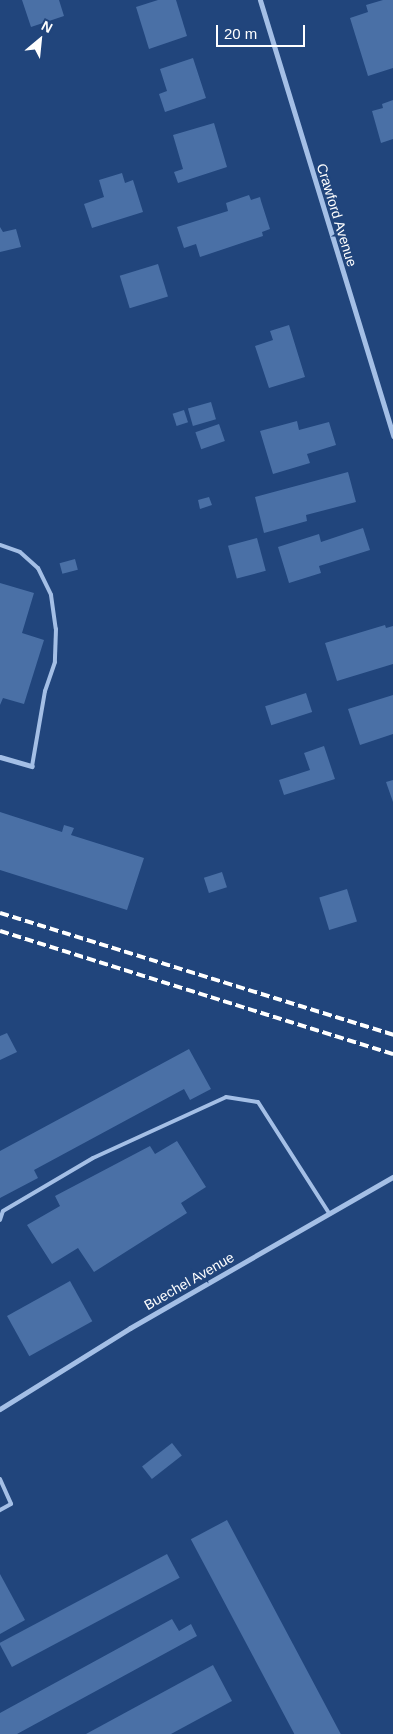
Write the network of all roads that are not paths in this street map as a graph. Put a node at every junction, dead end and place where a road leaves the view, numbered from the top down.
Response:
1 (260, 0) edge
2 (393, 436) edge
3 (0, 545) edge
4 (0, 757) edge
5 (32, 766) joint
6 (393, 1177) edge
7 (329, 1213) junction
8 (0, 1220) edge
9 (0, 1409) edge
10 (0, 1479) edge
11 (0, 1510) edge

1 - 2 street, Crawford Avenue
3 - 5 lane
4 - 5 street
6 - 7 street, Buechel Avenue
7 - 8 lane
7 - 9 street, Buechel Avenue
10 - 11 lane

